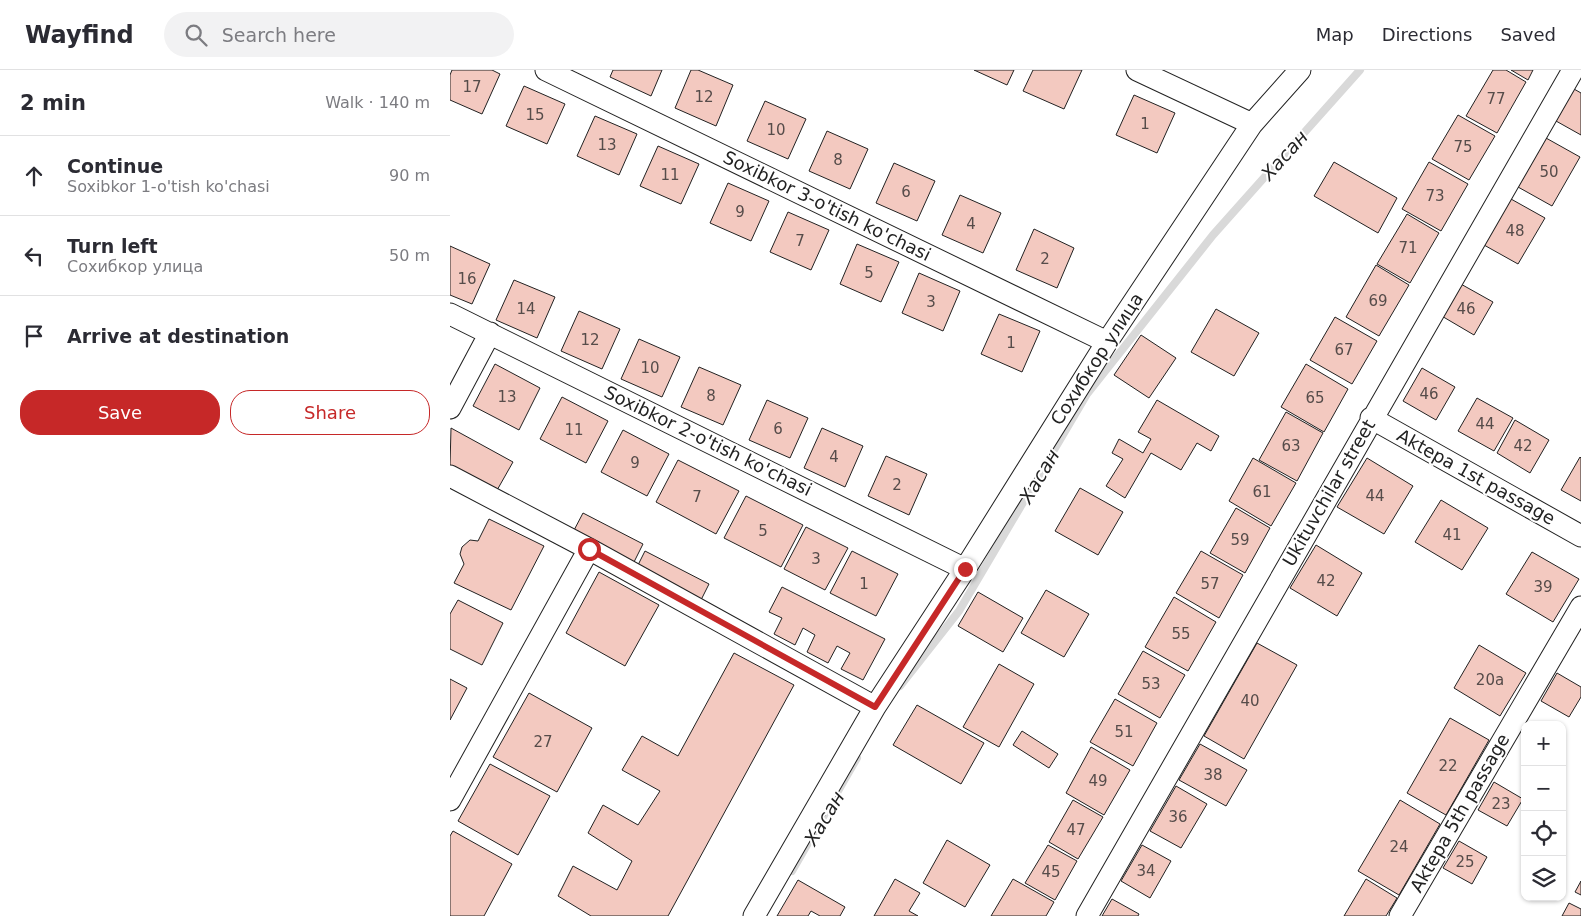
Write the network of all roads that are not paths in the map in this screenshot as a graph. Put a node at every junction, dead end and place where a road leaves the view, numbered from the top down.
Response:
1 (546, 70) edge
2 (1137, 70) edge
3 (1300, 70) edge
4 (1572, 70) edge
5 (1252, 124) junction
6 (450, 314) edge
7 (490, 333) junction
8 (1107, 342) junction
9 (450, 408) edge
10 (1372, 418) junction
11 (450, 476) edge
12 (1581, 536) edge
13 (589, 549) junction
14 (965, 569) junction
15 (1581, 607) edge
16 (875, 707) junction
17 (450, 800) edge
18 (754, 916) edge
19 (1087, 916) edge
20 (1400, 916) edge

1 - 8 street, Soxibkor 3-o'tish ko'chasi
2 - 5 street
3 - 5 street, Сохибкор улица
4 - 10 street, Ukituvchilar street
5 - 8 street, Сохибкор улица
6 - 7 street, Soxibkor 2-o'tish ko'chasi
7 - 9 street
7 - 14 street, Soxibkor 2-o'tish ko'chasi
8 - 14 street, Сохибкор улица
10 - 12 street, Aktepa 1st passage
10 - 19 street, Ukituvchilar street
11 - 13 street
13 - 16 street
13 - 17 street
14 - 16 street, Сохибкор улица
15 - 20 street, Aktepa 5th passage
16 - 18 street, Сохибкор улица

